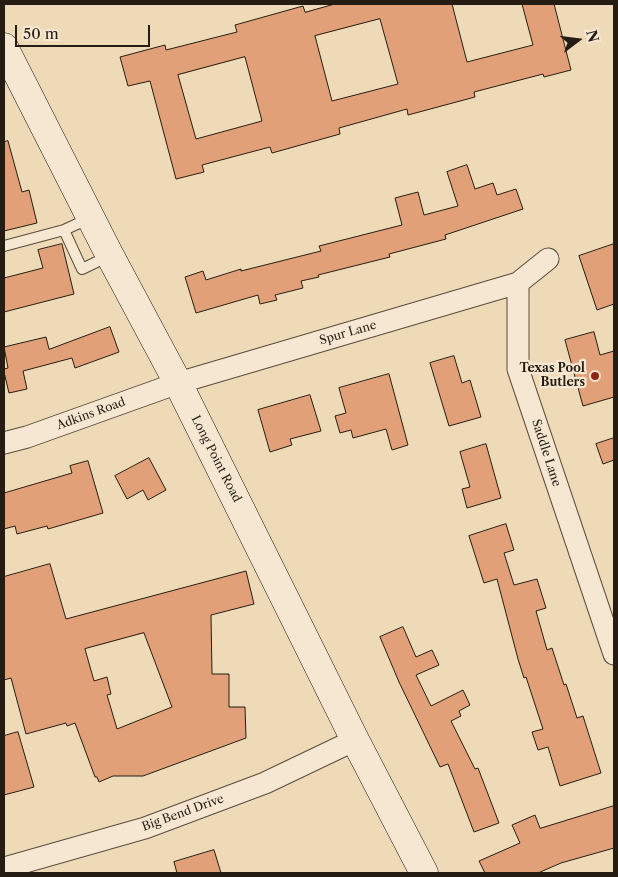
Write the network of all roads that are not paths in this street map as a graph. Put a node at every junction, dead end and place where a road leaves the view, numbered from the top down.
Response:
1 (4, 47) edge
2 (91, 218) junction
3 (64, 230) junction
4 (4, 246) edge
5 (110, 256) junction
6 (548, 259) dead end
7 (518, 282) junction
8 (178, 382) junction
9 (4, 443) edge
10 (614, 654) edge
11 (354, 740) junction
12 (4, 868) edge
13 (424, 873) edge

1 - 2 main road, Long Point Road
2 - 3 lane
2 - 5 main road, Long Point Road
3 - 4 lane
3 - 5 lane
5 - 8 main road, Long Point Road
6 - 7 street
7 - 8 street, Spur Lane
7 - 10 street, Saddle Lane
8 - 9 street, Adkins Road
8 - 11 main road, Long Point Road
11 - 12 street, Big Bend Drive
11 - 13 main road, Long Point Road

